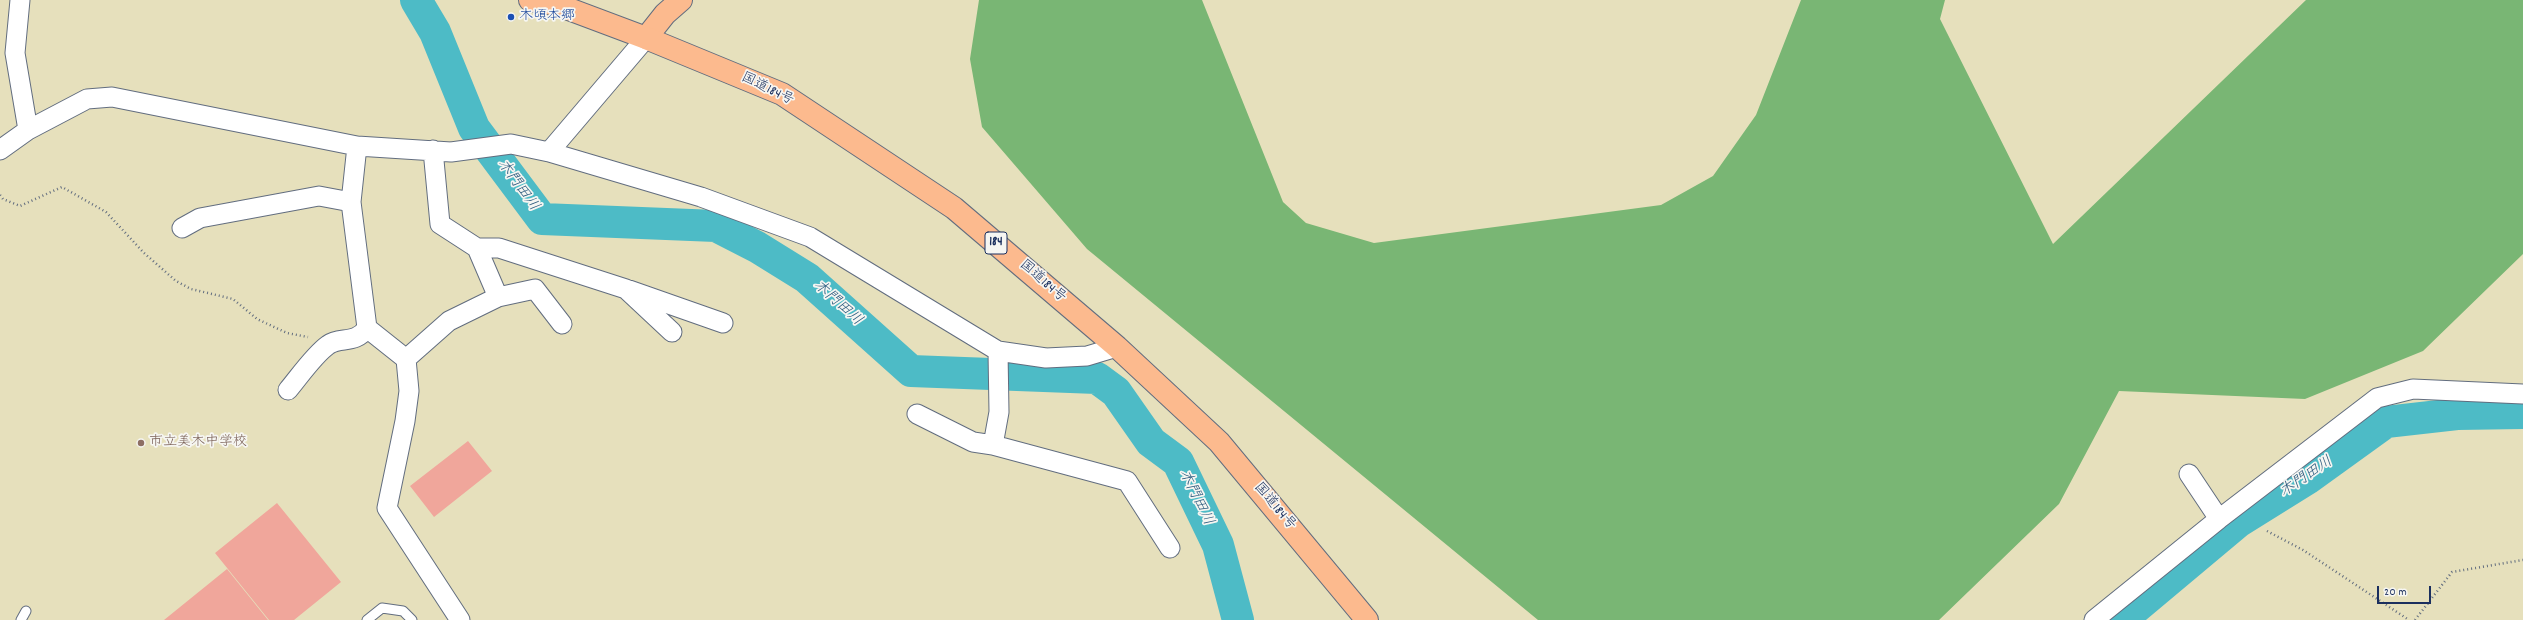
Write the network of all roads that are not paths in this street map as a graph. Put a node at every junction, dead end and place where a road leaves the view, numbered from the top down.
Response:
1 (20, 0) edge
2 (530, 0) edge
3 (681, 0) edge
4 (646, 38) junction
5 (28, 130) junction
6 (358, 146) junction
7 (0, 150) edge
8 (433, 150) junction
9 (549, 152) junction
10 (351, 202) junction
11 (182, 228) dead end
12 (477, 248) junction
13 (626, 289) junction
14 (498, 297) junction
15 (723, 323) dead end
16 (562, 324) dead end
17 (367, 328) junction
18 (672, 332) dead end
19 (1117, 347) junction
20 (998, 351) junction
21 (406, 359) junction
22 (288, 390) dead end
23 (2523, 394) edge
24 (917, 414) dead end
25 (993, 445) junction
26 (2189, 474) dead end
27 (2219, 519) junction
28 (1170, 548) dead end
29 (26, 610) dead end
30 (450, 617) edge
31 (21, 620) edge
32 (367, 620) edge
33 (412, 620) edge
34 (1367, 620) edge
35 (2094, 620) edge

1 - 5 street
2 - 4 main road, 国道184号 / 184
3 - 4 main road
4 - 9 street
4 - 19 main road, 国道184号 / 184
5 - 6 street
5 - 7 street
6 - 8 street
6 - 10 street
8 - 9 street
8 - 12 street
9 - 20 street
10 - 11 street
10 - 17 street
12 - 13 street
12 - 14 street
13 - 15 street
13 - 18 street
14 - 16 street
14 - 21 street
17 - 21 street
17 - 22 street
19 - 20 street
19 - 34 main road, 国道184号 / 184
20 - 25 street
21 - 30 street
23 - 27 street
24 - 25 street
25 - 28 street
26 - 27 street
27 - 35 street
29 - 31 lane
32 - 33 lane

